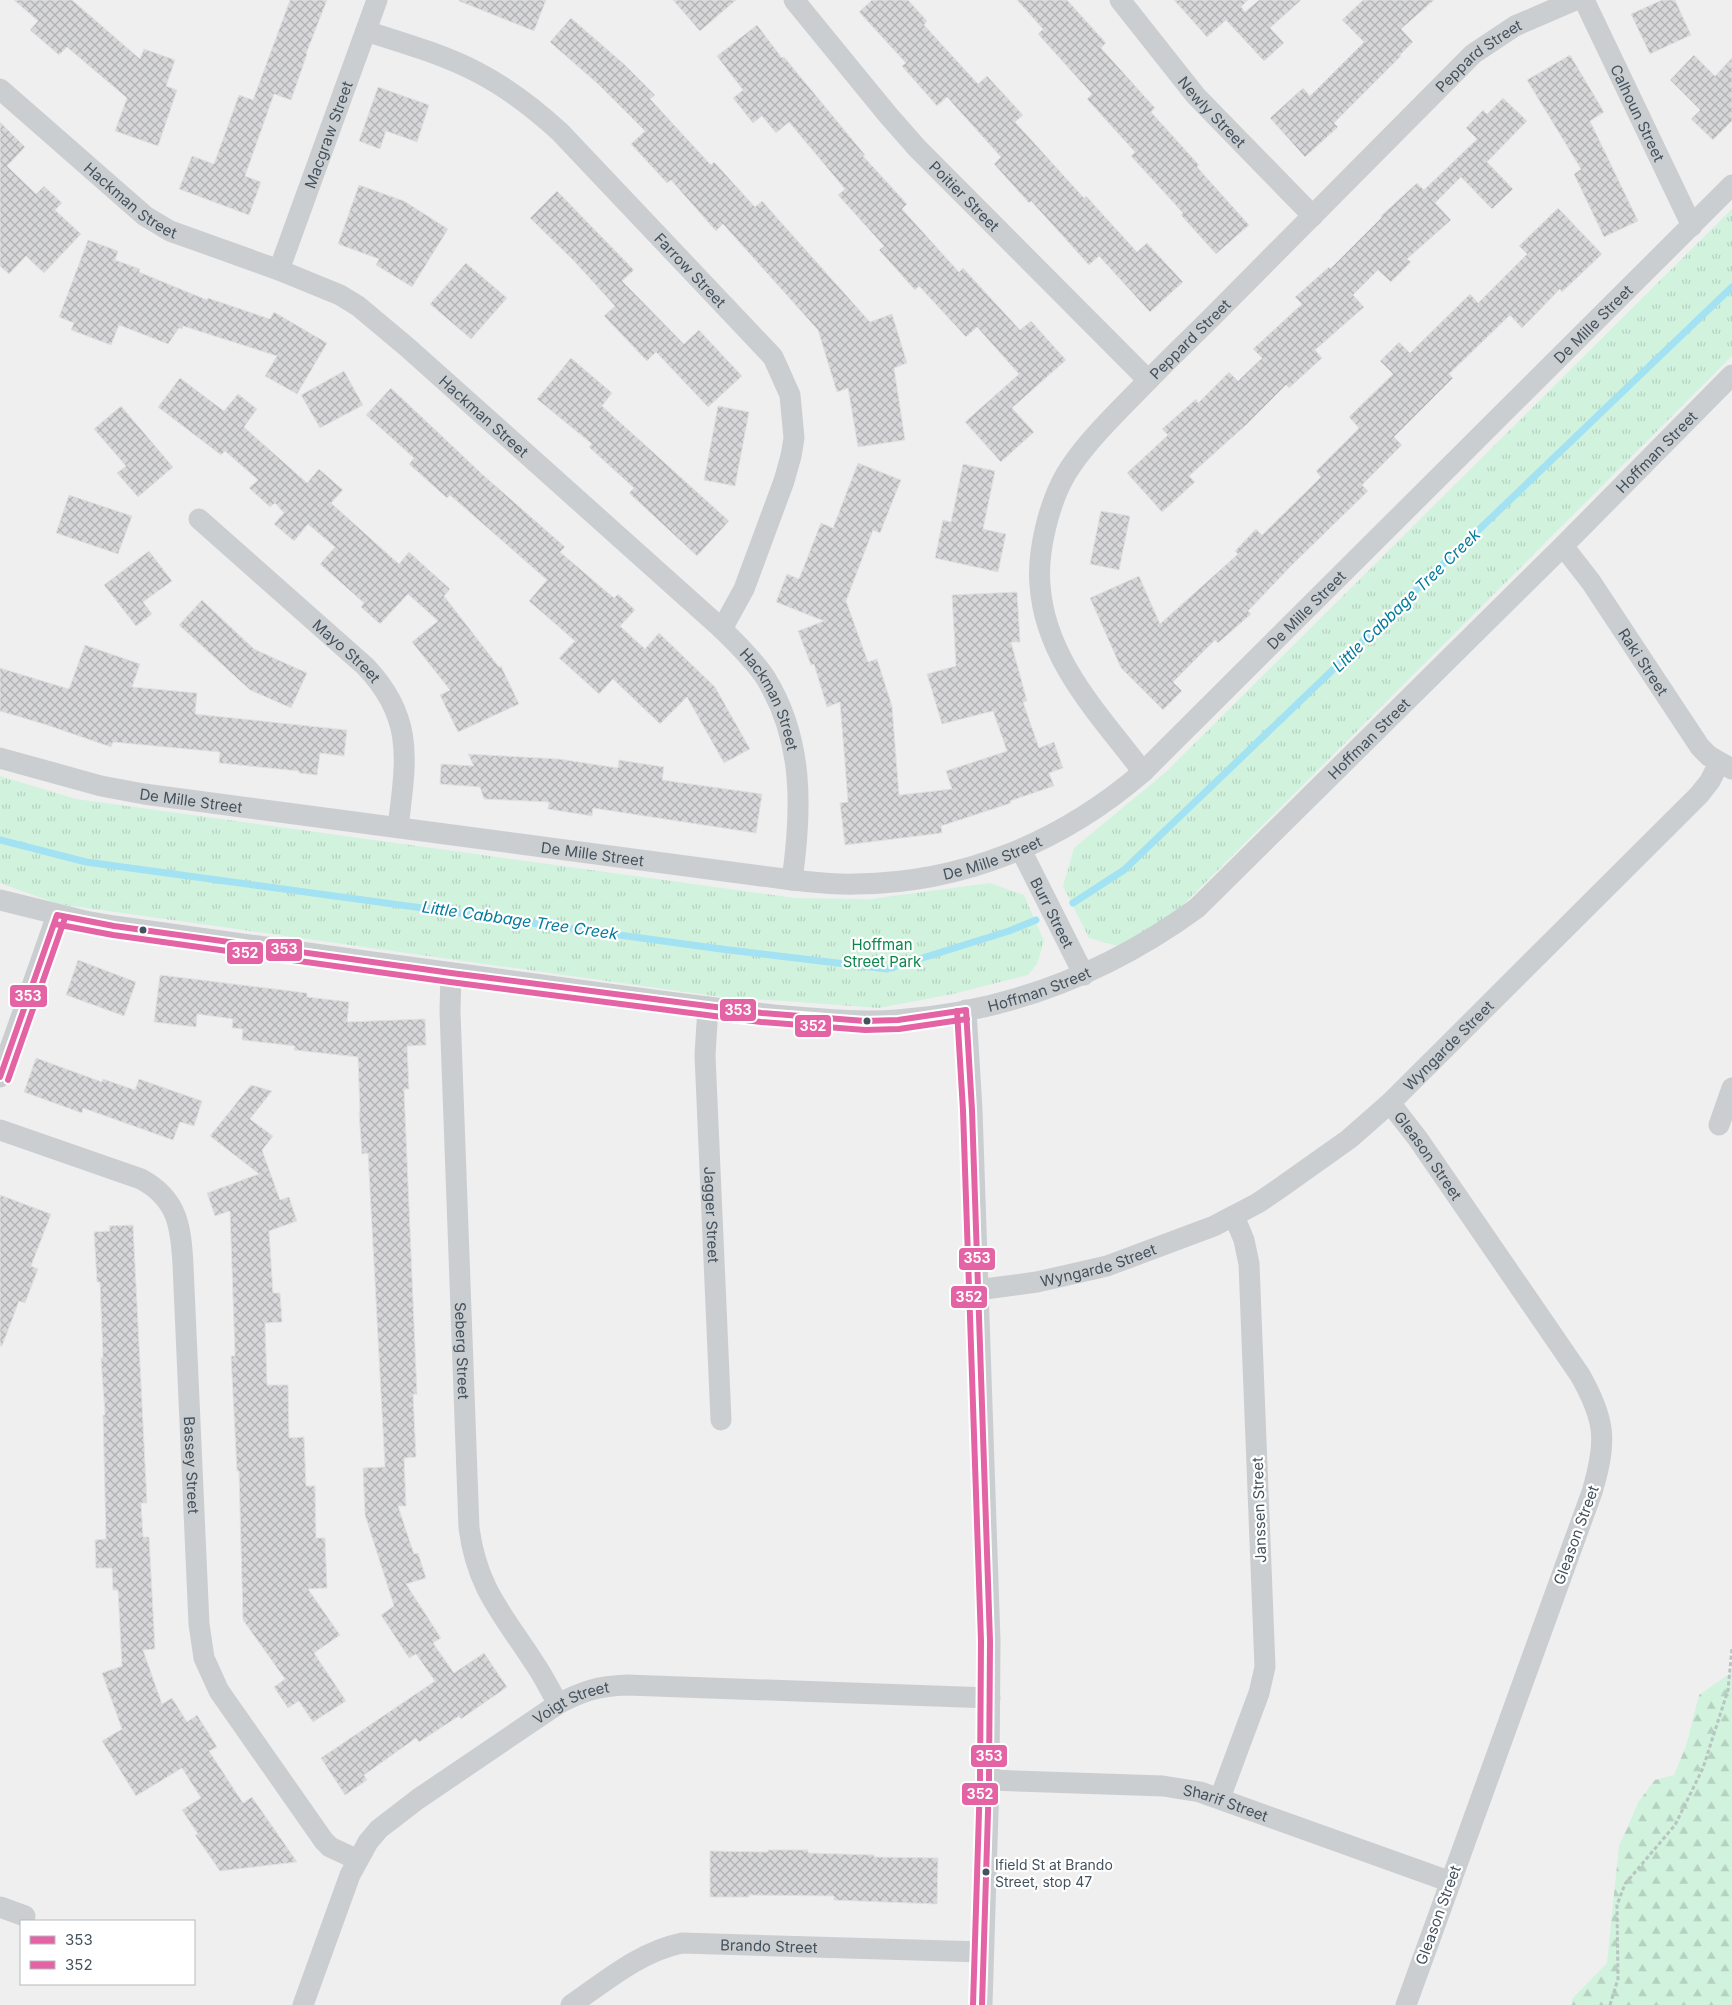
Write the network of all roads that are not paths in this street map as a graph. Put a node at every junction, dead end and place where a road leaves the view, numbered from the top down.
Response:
1 (377, 0) edge
2 (794, 0) edge
3 (1120, 0) edge
4 (1574, 0) edge
5 (1584, 0) edge
6 (366, 31) junction
7 (0, 89) edge
8 (1732, 185) edge
9 (1313, 216) junction
10 (1692, 226) junction
11 (279, 270) junction
12 (1732, 375) edge
13 (1148, 380) junction
14 (199, 519) dead end
15 (1562, 546) junction
16 (722, 629) junction
17 (0, 758) edge
18 (1725, 766) edge
19 (1142, 772) junction
20 (398, 828) junction
21 (1021, 850) junction
22 (792, 880) junction
23 (0, 900) edge
24 (58, 915) junction
25 (451, 973) junction
26 (1084, 975) junction
27 (708, 1007) junction
28 (966, 1010) junction
29 (0, 1077) edge
30 (1732, 1088) edge
31 (1390, 1103) junction
32 (1719, 1125) dead end
33 (0, 1130) edge
34 (1234, 1216) junction
35 (978, 1290) junction
36 (721, 1420) dead end
37 (990, 1698) junction
38 (558, 1704) junction
39 (989, 1780) junction
40 (1220, 1798) junction
41 (358, 1860) junction
42 (1450, 1882) junction
43 (0, 1907) edge
44 (25, 1916) dead end
45 (984, 1952) junction
46 (303, 2005) edge
47 (571, 2005) edge
48 (982, 2005) edge
49 (1406, 2005) edge

1 - 6 street, Macgraw Street
2 - 13 street, Poitier Street
3 - 9 street, Newly Street
4 - 9 street, Peppard Street
5 - 10 street, Calhoun Street
6 - 11 street, Macgraw Street
6 - 16 street, Farrow Street
7 - 11 street, Hackman Street
8 - 10 street, De Mille Street
9 - 13 street, Peppard Street
10 - 19 street, De Mille Street
11 - 16 street, Hackman Street
12 - 15 street, Hoffman Street
13 - 19 street, Peppard Street
14 - 20 street, Mayo Street
15 - 18 street, Raki Street
15 - 26 street, Hoffman Street
16 - 22 street, Hackman Street
17 - 20 street, De Mille Street
18 - 31 street, Wyngarde Street
19 - 21 street, De Mille Street
20 - 22 street, De Mille Street
21 - 22 street, De Mille Street
21 - 26 street, Burr Street
23 - 24 street, Hoffman Street
24 - 25 street, Hoffman Street
24 - 29 street
25 - 27 street, Hoffman Street
25 - 38 street, Seberg Street
26 - 28 street, Hoffman Street
27 - 28 street, Hoffman Street
27 - 36 street, Jagger Street
28 - 35 street
30 - 32 street
31 - 34 street, Wyngarde Street
31 - 42 street, Gleason Street
33 - 41 street, Bassey Street
34 - 35 street, Wyngarde Street
34 - 40 street, Janssen Street
35 - 37 street
37 - 38 street, Voigt Street
37 - 39 street
38 - 41 street, Voigt Street
39 - 40 street, Sharif Street
39 - 45 street
40 - 42 street, Sharif Street
41 - 46 street, Voigt Street
42 - 49 street, Gleason Street
43 - 44 street
45 - 47 street, Brando Street
45 - 48 street

